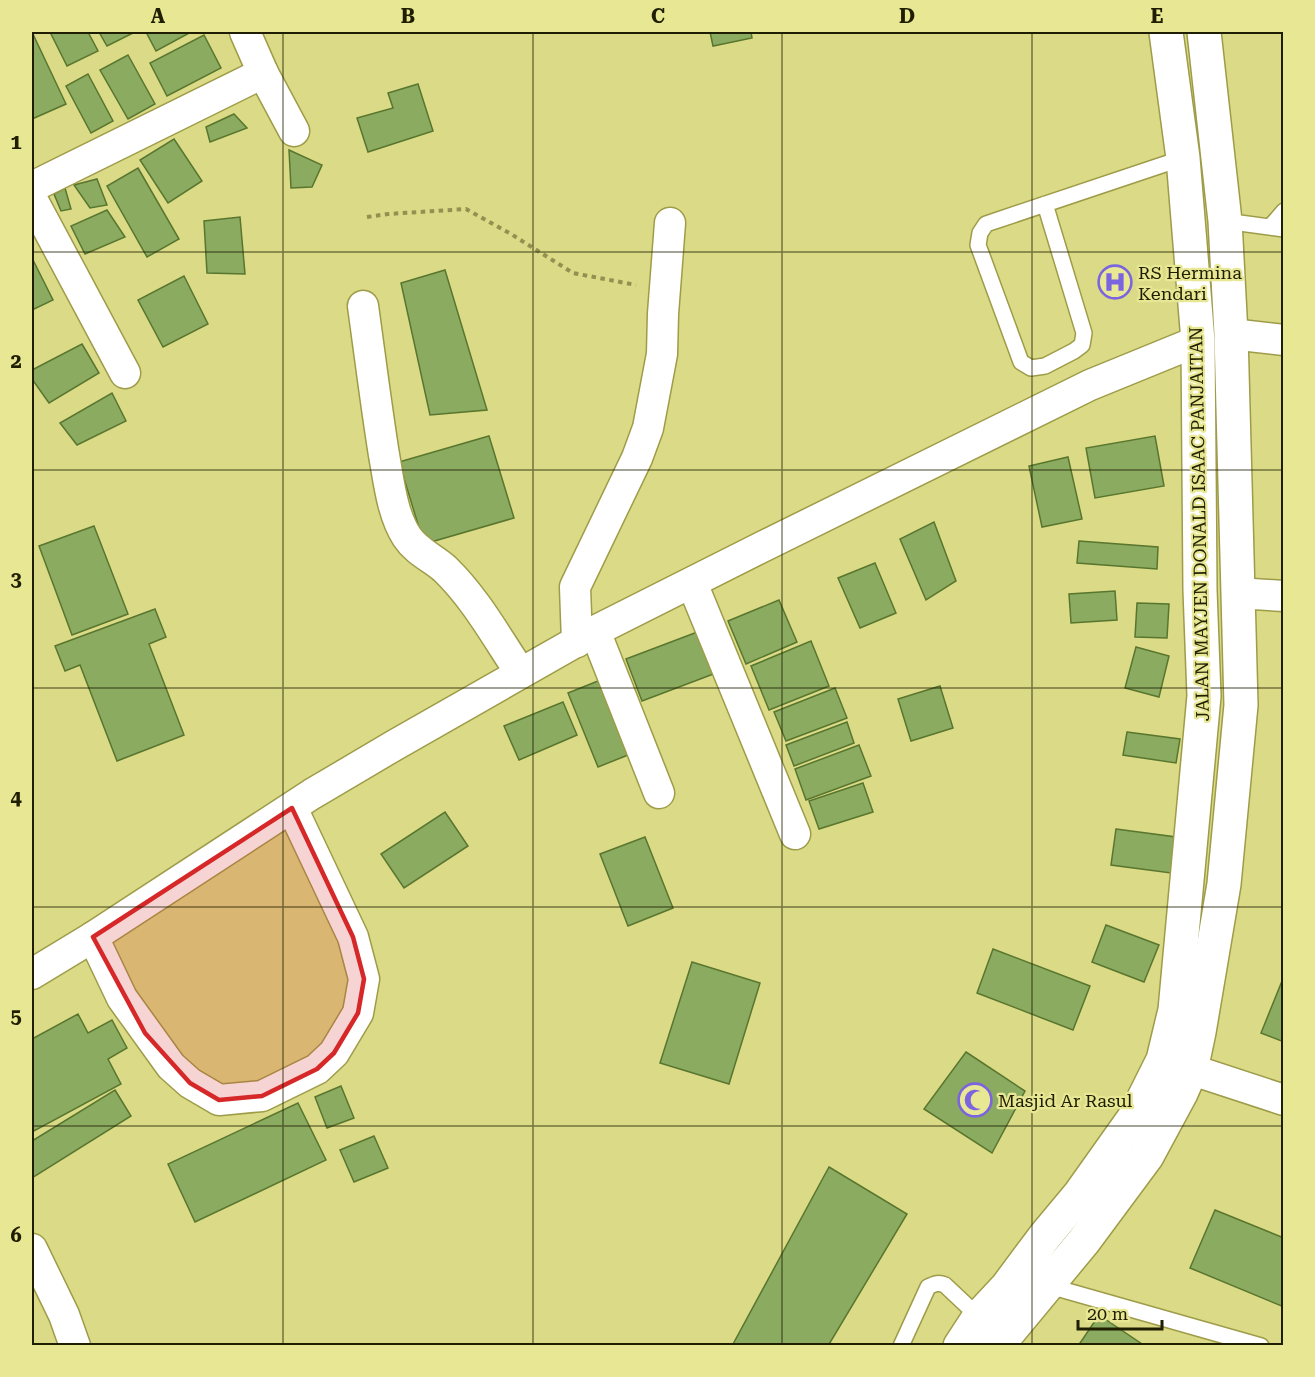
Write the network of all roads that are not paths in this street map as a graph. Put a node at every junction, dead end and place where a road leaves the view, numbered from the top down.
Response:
1 (245, 32) edge
2 (1166, 32) edge
3 (1204, 32) edge
4 (263, 73) junction
5 (294, 131) dead end
6 (1183, 158) junction
7 (32, 187) edge
8 (32, 199) edge
9 (1045, 204) junction
10 (1284, 211) edge
11 (1225, 221) junction
12 (670, 223) dead end
13 (1277, 228) edge
14 (363, 306) dead end
15 (1231, 334) junction
16 (1284, 340) edge
17 (1198, 341) junction
18 (125, 373) dead end
19 (692, 583) junction
20 (1237, 593) junction
21 (1284, 596) edge
22 (586, 636) junction
23 (520, 672) junction
24 (659, 793) dead end
25 (292, 808) junction
26 (795, 834) dead end
27 (93, 937) junction
28 (32, 974) edge
29 (1177, 1065) junction
30 (1284, 1100) edge
31 (32, 1249) edge
32 (1046, 1286) junction
33 (979, 1317) junction
34 (75, 1346) edge
35 (901, 1346) edge
36 (960, 1346) edge
37 (997, 1346) edge
38 (1261, 1346) edge

1 - 4 street
2 - 6 highway, JALAN MAYJEN DONALD ISAAC PANJAITAN
3 - 11 highway, JALAN MAYJEN DONALD ISAAC PANJAITAN
4 - 5 street
4 - 7 street
6 - 9 lane
6 - 17 highway, JALAN MAYJEN DONALD ISAAC PANJAITAN
8 - 18 street
9 - 9 lane
10 - 13 lane
11 - 13 lane
11 - 15 highway, JALAN MAYJEN DONALD ISAAC PANJAITAN
12 - 22 street
14 - 23 street
15 - 16 street
15 - 17 highway
15 - 20 highway, JALAN MAYJEN DONALD ISAAC PANJAITAN
17 - 19 street
17 - 29 highway, JALAN MAYJEN DONALD ISAAC PANJAITAN
19 - 22 street
19 - 26 street
20 - 21 street
20 - 29 highway, JALAN MAYJEN DONALD ISAAC PANJAITAN
22 - 23 street
22 - 24 street
23 - 25 street
25 - 27 street
25 - 27 street
27 - 28 street
29 - 30 street
29 - 32 highway, JALAN MAYJEN DONALD ISAAC PANJAITAN
29 - 33 highway, JALAN MAYJEN DONALD ISAAC PANJAITAN
31 - 34 street
32 - 37 highway, JALAN MAYJEN DONALD ISAAC PANJAITAN
32 - 38 lane
33 - 35 lane
33 - 36 highway, JALAN MAYJEN DONALD ISAAC PANJAITAN

